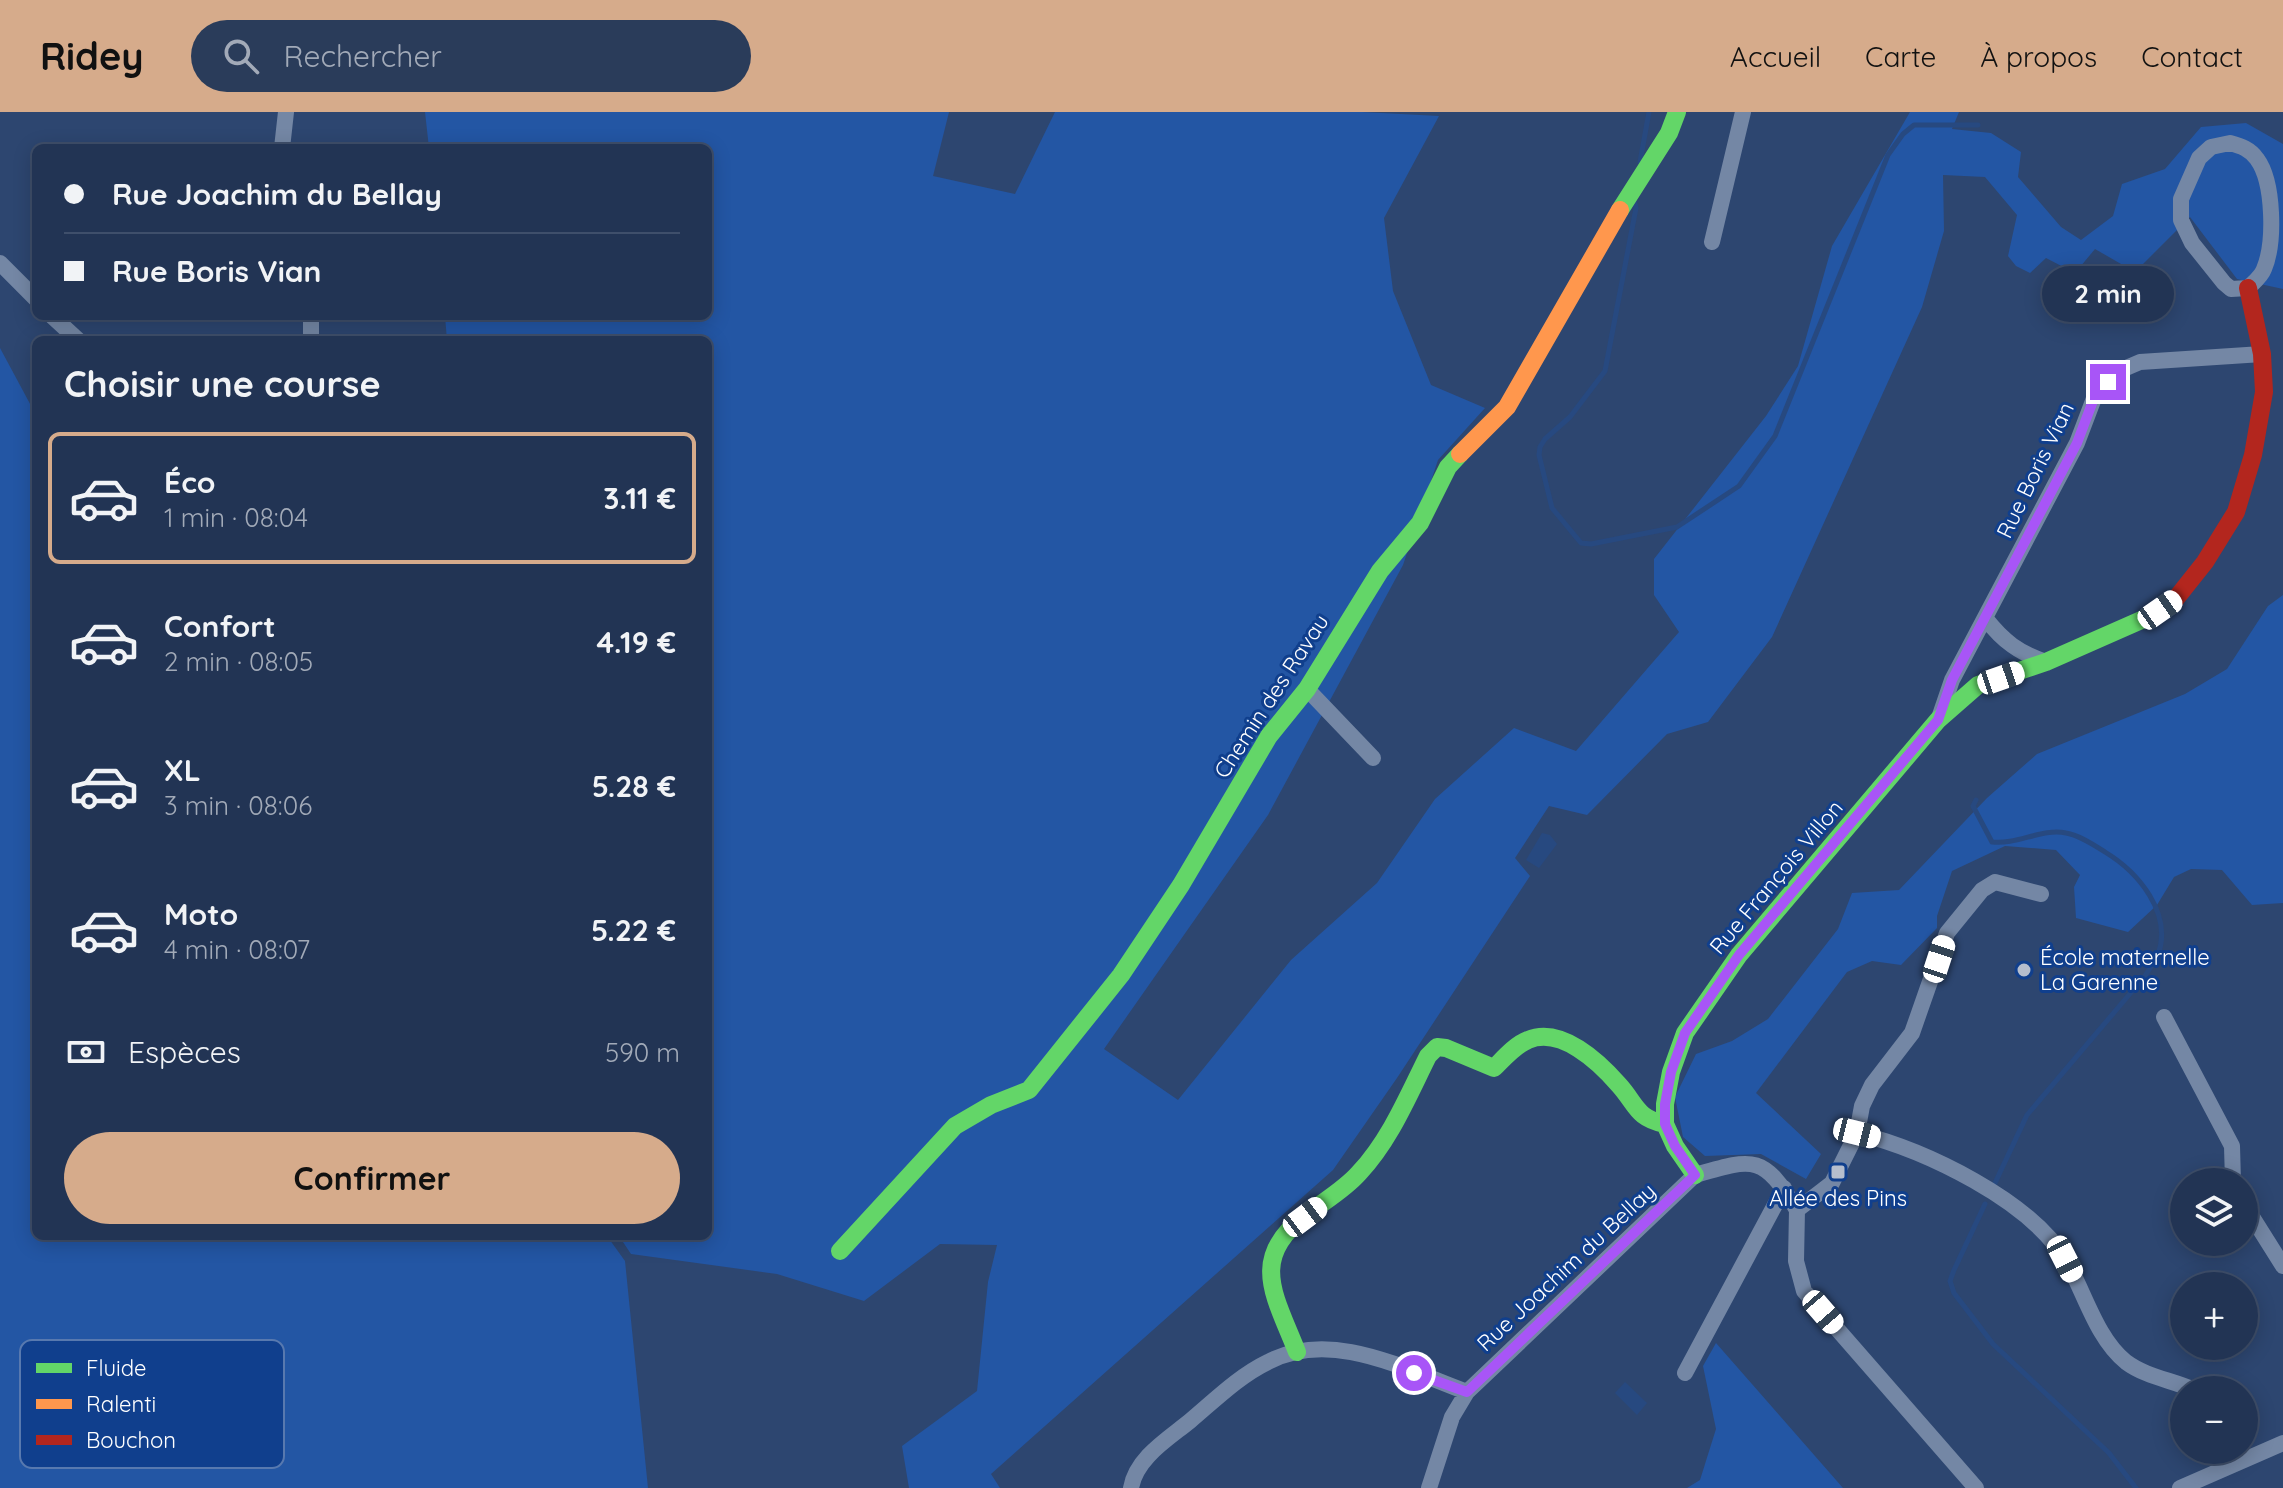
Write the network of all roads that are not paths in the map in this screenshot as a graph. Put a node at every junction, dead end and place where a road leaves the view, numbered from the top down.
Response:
1 (286, 112) edge
2 (1677, 112) edge
3 (1743, 112) edge
4 (282, 144) edge
5 (1712, 242) dead end
6 (0, 263) edge
7 (2248, 288) junction
8 (32, 295) edge
9 (56, 320) edge
10 (74, 336) edge
11 (2262, 354) junction
12 (1986, 619) junction
13 (2046, 662) junction
14 (1952, 680) joint
15 (1307, 689) junction
16 (1938, 720) junction
17 (1373, 758) dead end
18 (2041, 894) dead end
19 (2164, 1017) dead end
20 (1665, 1124) junction
21 (1857, 1133) junction
22 (2233, 1168) edge
23 (1695, 1175) junction
24 (1784, 1188) junction
25 (1797, 1210) junction
26 (2258, 1226) edge
27 (840, 1251) dead end
28 (2283, 1266) edge
29 (1297, 1352) junction
30 (1685, 1373) dead end
31 (2170, 1382) edge
32 (1467, 1392) junction
33 (2283, 1443) edge
34 (2258, 1447) edge
35 (2224, 1464) edge
36 (1131, 1488) edge
37 (1429, 1488) edge
38 (1976, 1488) edge
39 (2180, 1488) edge

1 - 4 street
2 - 15 street, Chemin des Ravau
3 - 5 street
6 - 8 street
7 - 7 street
7 - 11 street, Rue François Villon
9 - 10 street
11 - 12 street, Rue Boris Vian
11 - 13 street, Rue François Villon
12 - 13 street
12 - 14 street, Rue Boris Vian
13 - 16 street, Rue François Villon
14 - 16 street, Rue François Villon
15 - 17 street
15 - 27 street, Chemin des Ravau
16 - 20 street, Rue François Villon
18 - 21 street
19 - 22 street
20 - 23 street
20 - 29 street
21 - 25 street
21 - 31 street
23 - 24 street
23 - 32 street, Rue Joachim du Bellay
24 - 25 street
24 - 30 street
25 - 38 street
26 - 28 street
29 - 32 street
29 - 36 street
32 - 37 street, Rue Joachim du Bellay
33 - 34 street
35 - 39 street

